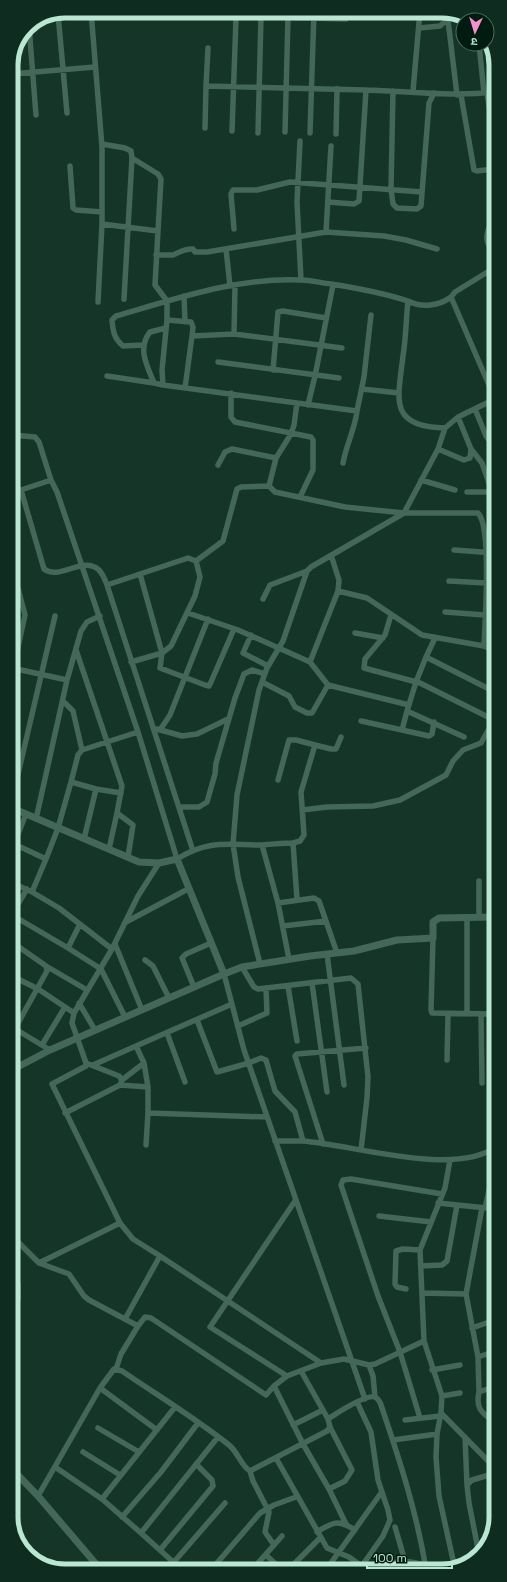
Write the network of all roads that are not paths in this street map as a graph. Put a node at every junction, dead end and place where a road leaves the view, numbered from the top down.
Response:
1 (92, 18) edge
2 (236, 18) edge
3 (261, 18) edge
4 (288, 18) edge
5 (313, 18) joint
6 (420, 18) edge
7 (58, 19) edge
8 (346, 19) dead end
9 (448, 19) joint
10 (419, 28) junction
11 (30, 35) edge
12 (208, 48) dead end
13 (480, 52) edge
14 (95, 67) junction
15 (62, 69) junction
16 (32, 72) junction
17 (18, 73) edge
18 (206, 86) junction
19 (234, 87) junction
20 (259, 88) junction
21 (286, 88) junction
22 (311, 89) junction
23 (337, 89) junction
24 (366, 90) junction
25 (393, 91) junction
26 (413, 91) junction
27 (434, 93) junction
28 (486, 93) junction
29 (489, 93) edge
30 (459, 95) junction
31 (489, 110) edge
32 (67, 113) dead end
33 (36, 115) dead end
34 (205, 128) dead end
35 (232, 131) dead end
36 (284, 132) dead end
37 (258, 133) dead end
38 (310, 133) dead end
39 (336, 134) dead end
40 (300, 141) dead end
41 (102, 144) junction
42 (331, 146) dead end
43 (132, 158) junction
44 (70, 166) dead end
45 (489, 169) edge
46 (298, 182) junction
47 (328, 184) junction
48 (360, 186) junction
49 (391, 188) junction
50 (422, 192) junction
51 (328, 202) junction
52 (102, 212) junction
53 (102, 224) junction
54 (128, 228) junction
55 (234, 229) dead end
56 (489, 229) edge
57 (158, 231) junction
58 (326, 232) junction
59 (298, 236) junction
60 (489, 247) edge
61 (226, 249) junction
62 (437, 249) dead end
63 (156, 255) junction
64 (489, 271) edge
65 (301, 280) junction
66 (332, 284) junction
67 (233, 286) junction
68 (184, 296) junction
69 (451, 297) junction
70 (124, 299) dead end
71 (167, 301) junction
72 (408, 301) junction
73 (98, 302) dead end
74 (371, 315) dead end
75 (326, 318) junction
76 (167, 320) junction
77 (185, 322) junction
78 (166, 328) junction
79 (234, 334) junction
80 (192, 336) junction
81 (276, 341) junction
82 (143, 345) junction
83 (321, 345) junction
84 (342, 348) dead end
85 (218, 362) dead end
86 (273, 370) junction
87 (107, 376) dead end
88 (315, 376) junction
89 (339, 378) dead end
90 (154, 383) junction
91 (163, 385) junction
92 (489, 385) edge
93 (185, 388) junction
94 (362, 389) junction
95 (231, 393) junction
96 (399, 393) junction
97 (489, 402) edge
98 (297, 404) junction
99 (308, 406) junction
100 (475, 409) junction
101 (357, 411) junction
102 (458, 417) junction
103 (445, 428) junction
104 (291, 434) junction
105 (18, 436) edge
106 (489, 440) edge
107 (438, 449) junction
108 (471, 449) junction
109 (276, 458) junction
110 (343, 463) dead end
111 (218, 465) dead end
112 (51, 480) junction
113 (421, 480) junction
114 (489, 480) edge
115 (269, 486) junction
116 (21, 490) junction
117 (456, 490) dead end
118 (18, 491) edge
119 (467, 492) dead end
120 (489, 492) edge
121 (300, 497) junction
122 (404, 513) junction
123 (454, 550) dead end
124 (487, 552) junction
125 (331, 555) junction
126 (196, 561) junction
127 (82, 565) junction
128 (307, 571) junction
129 (140, 574) junction
130 (449, 581) dead end
131 (486, 583) junction
132 (107, 585) junction
133 (338, 591) junction
134 (18, 593) edge
135 (263, 599) dead end
136 (445, 612) dead end
137 (188, 613) junction
138 (392, 615) junction
139 (485, 615) junction
140 (54, 616) dead end
141 (100, 616) junction
142 (208, 619) junction
143 (234, 629) junction
144 (355, 633) dead end
145 (251, 636) junction
146 (383, 638) junction
147 (435, 638) junction
148 (18, 646) edge
149 (484, 646) junction
150 (280, 647) junction
151 (489, 648) edge
152 (76, 650) junction
153 (162, 652) junction
154 (426, 657) junction
155 (132, 662) junction
156 (310, 662) junction
157 (268, 666) junction
158 (18, 669) edge
159 (42, 674) junction
160 (265, 674) junction
161 (185, 678) junction
162 (67, 680) junction
163 (262, 682) junction
164 (416, 682) junction
165 (328, 685) junction
166 (489, 689) edge
167 (63, 701) junction
168 (408, 708) junction
169 (489, 717) edge
170 (228, 719) junction
171 (361, 721) dead end
172 (434, 722) junction
173 (153, 728) junction
174 (160, 730) junction
175 (402, 730) junction
176 (489, 730) edge
177 (138, 732) junction
178 (341, 737) dead end
179 (464, 737) dead end
180 (106, 742) junction
181 (315, 745) junction
182 (82, 750) junction
183 (18, 775) edge
184 (278, 780) dead end
185 (71, 782) junction
186 (96, 789) junction
187 (121, 793) junction
188 (179, 807) junction
189 (302, 810) junction
190 (18, 811) edge
191 (117, 813) junction
192 (26, 814) junction
193 (36, 819) junction
194 (58, 828) junction
195 (18, 832) edge
196 (84, 839) junction
197 (293, 842) junction
198 (233, 844) junction
199 (18, 845) edge
200 (262, 845) junction
201 (109, 849) junction
202 (192, 851) junction
203 (128, 857) junction
204 (180, 857) junction
205 (46, 859) junction
206 (159, 862) junction
207 (479, 881) dead end
208 (18, 886) edge
209 (188, 889) junction
210 (30, 891) junction
211 (297, 899) junction
212 (278, 903) junction
213 (18, 907) edge
214 (467, 917) junction
215 (479, 917) junction
216 (489, 917) edge
217 (18, 919) edge
218 (326, 921) junction
219 (126, 922) junction
220 (80, 924) junction
221 (283, 926) junction
222 (433, 938) junction
223 (211, 943) junction
224 (18, 946) edge
225 (114, 946) junction
226 (68, 948) junction
227 (337, 953) junction
228 (327, 954) junction
229 (289, 959) junction
230 (145, 960) dead end
231 (260, 964) junction
232 (46, 966) junction
233 (242, 966) junction
234 (101, 969) junction
235 (224, 974) junction
236 (18, 979) edge
237 (332, 981) junction
238 (312, 983) junction
239 (288, 986) junction
240 (194, 987) junction
241 (266, 988) junction
242 (38, 990) junction
243 (87, 990) junction
244 (169, 998) junction
245 (79, 1003) junction
246 (232, 1004) junction
247 (65, 1007) junction
248 (142, 1010) junction
249 (74, 1013) junction
250 (448, 1014) junction
251 (467, 1014) junction
252 (481, 1014) junction
253 (489, 1014) edge
254 (125, 1017) junction
255 (197, 1020) junction
256 (18, 1022) edge
257 (238, 1026) junction
258 (95, 1030) junction
259 (18, 1033) edge
260 (167, 1033) junction
261 (78, 1038) junction
262 (297, 1041) dead end
263 (42, 1045) junction
264 (136, 1046) junction
265 (366, 1048) junction
266 (50, 1050) junction
267 (340, 1050) junction
268 (321, 1051) junction
269 (447, 1060) dead end
270 (86, 1063) junction
271 (144, 1063) junction
272 (249, 1063) junction
273 (93, 1065) junction
274 (20, 1066) edge
275 (185, 1082) dead end
276 (121, 1083) junction
277 (482, 1083) dead end
278 (344, 1085) dead end
279 (148, 1087) junction
280 (327, 1092) dead end
281 (65, 1113) junction
282 (148, 1113) junction
283 (267, 1117) junction
284 (275, 1141) junction
285 (304, 1141) junction
286 (323, 1144) junction
287 (146, 1145) dead end
288 (361, 1150) junction
289 (489, 1151) edge
290 (450, 1160) junction
291 (489, 1187) edge
292 (442, 1194) junction
293 (295, 1201) junction
294 (438, 1203) junction
295 (457, 1205) junction
296 (483, 1208) junction
297 (489, 1209) edge
298 (379, 1216) dead end
299 (431, 1222) junction
300 (120, 1223) junction
301 (18, 1242) edge
302 (420, 1250) junction
303 (160, 1256) junction
304 (39, 1262) junction
305 (421, 1266) junction
306 (18, 1284) edge
307 (406, 1289) dead end
308 (423, 1294) junction
309 (466, 1294) junction
310 (18, 1299) dead end
311 (228, 1301) junction
312 (125, 1319) junction
313 (489, 1322) edge
314 (138, 1326) junction
315 (472, 1328) junction
316 (424, 1341) junction
317 (400, 1352) junction
318 (489, 1353) edge
319 (478, 1357) junction
320 (351, 1359) junction
321 (321, 1363) junction
322 (369, 1365) junction
323 (460, 1365) dead end
324 (116, 1369) junction
325 (432, 1370) junction
326 (301, 1371) junction
327 (287, 1376) junction
328 (274, 1386) junction
329 (100, 1388) junction
330 (489, 1388) edge
331 (479, 1392) junction
332 (460, 1393) dead end
333 (442, 1396) junction
334 (375, 1397) junction
335 (364, 1399) junction
336 (357, 1402) junction
337 (175, 1407) junction
338 (323, 1410) junction
339 (440, 1415) junction
340 (420, 1418) junction
341 (489, 1418) edge
342 (328, 1419) junction
343 (405, 1420) dead end
344 (198, 1423) junction
345 (293, 1425) junction
346 (330, 1427) junction
347 (98, 1428) dead end
348 (157, 1430) junction
349 (437, 1434) junction
350 (218, 1437) junction
351 (465, 1437) junction
352 (393, 1440) junction
353 (303, 1444) junction
354 (83, 1452) dead end
355 (139, 1452) junction
356 (276, 1458) junction
357 (489, 1463) edge
358 (196, 1464) junction
359 (55, 1467) junction
360 (250, 1471) junction
361 (18, 1475) edge
362 (489, 1475) edge
363 (120, 1476) junction
364 (467, 1485) junction
365 (329, 1489) junction
366 (381, 1493) junction
367 (38, 1496) junction
368 (296, 1497) junction
369 (102, 1499) junction
370 (225, 1503) dead end
371 (267, 1508) junction
372 (122, 1517) junction
373 (346, 1524) junction
374 (395, 1527) dead end
375 (355, 1530) junction
376 (317, 1532) junction
377 (141, 1533) junction
378 (282, 1536) dead end
379 (320, 1538) junction
380 (274, 1545) junction
381 (478, 1547) edge
382 (160, 1550) junction
383 (340, 1553) junction
384 (266, 1554) junction
385 (405, 1561) junction
386 (174, 1562) joint
387 (454, 1562) edge
388 (96, 1564) edge
389 (216, 1564) edge
390 (257, 1564) edge
391 (276, 1564) edge
392 (294, 1564) edge
393 (331, 1564) edge
394 (355, 1564) edge
395 (363, 1564) edge
396 (394, 1564) edge
397 (416, 1564) edge
398 (425, 1564) edge

1 - 14 street
2 - 19 street
3 - 20 street
4 - 21 street
5 - 8 street
5 - 22 street
6 - 10 street
7 - 15 street
9 - 10 street
9 - 30 street
10 - 26 street
11 - 16 street
12 - 18 street
13 - 28 street
14 - 15 street
14 - 41 street
15 - 16 street
15 - 32 street
16 - 17 street
16 - 33 street
18 - 19 street
18 - 34 street
19 - 20 street
19 - 35 street
20 - 21 street
20 - 37 street
21 - 22 street
21 - 36 street
22 - 23 street
22 - 38 street
23 - 24 street
23 - 39 street
24 - 25 street
24 - 48 street
25 - 26 street
25 - 49 street
26 - 27 street
27 - 30 street
27 - 50 street
28 - 29 street
28 - 30 street
28 - 31 street
30 - 45 street
40 - 46 street
41 - 43 street
41 - 52 street
42 - 47 street
43 - 54 street
43 - 57 street
44 - 52 street
46 - 47 street
46 - 55 street
46 - 59 street
47 - 48 street
47 - 51 street
48 - 49 street
48 - 51 street
49 - 50 street
49 - 50 street
51 - 58 street
52 - 53 street
53 - 54 street
53 - 73 street
54 - 57 street
54 - 70 street
56 - 60 street
57 - 63 street
58 - 59 street
58 - 62 street
59 - 61 street
59 - 65 street
61 - 63 street
61 - 67 street
63 - 71 street
64 - 69 street
65 - 66 street
65 - 67 street
66 - 72 street
66 - 75 street
67 - 68 street
67 - 79 street
68 - 71 street
68 - 77 street
69 - 72 street
69 - 92 street
71 - 76 street
71 - 82 street
72 - 96 street
74 - 94 street
75 - 81 street
75 - 83 street
76 - 77 street
76 - 78 street
77 - 80 street
78 - 82 street
78 - 91 street
79 - 80 street
79 - 81 street
80 - 93 street
81 - 83 street
81 - 86 street
82 - 90 street
83 - 84 street
83 - 88 street
85 - 86 street
86 - 88 street
87 - 90 street
88 - 89 street
88 - 99 street
90 - 91 street
91 - 93 street
93 - 95 street
94 - 96 street
94 - 101 street
95 - 98 street
95 - 104 street
96 - 103 street
97 - 100 street
98 - 99 street
98 - 104 street
99 - 101 street
100 - 102 street
100 - 106 street
101 - 110 street
102 - 103 street
102 - 108 street
103 - 107 street
104 - 109 street
104 - 121 street
105 - 112 street
107 - 108 street
107 - 113 street
108 - 114 street
109 - 111 street
109 - 115 street
112 - 116 street
112 - 127 street
113 - 117 street
113 - 122 street
115 - 121 street
115 - 126 street
116 - 118 street
116 - 127 street
119 - 120 street
121 - 122 street
122 - 124 street
122 - 125 street
123 - 124 street
124 - 131 street
125 - 128 street
125 - 133 street
126 - 129 street
126 - 137 street
127 - 132 street
127 - 141 street
128 - 135 street
128 - 150 street
129 - 132 street
129 - 153 street
130 - 131 street
131 - 139 street
132 - 155 street
133 - 138 street
133 - 156 street
134 - 148 street
136 - 139 street
137 - 142 street
137 - 153 street
138 - 146 street
138 - 147 street
139 - 149 street
140 - 159 street
141 - 152 street
141 - 177 street
142 - 143 street
142 - 161 street
143 - 145 street
143 - 161 street
144 - 146 street
145 - 150 street
145 - 157 street
146 - 164 street
147 - 149 street
147 - 154 street
149 - 151 street
150 - 156 street
150 - 157 street
152 - 162 street
152 - 180 street
153 - 155 street
153 - 161 street
154 - 164 street
154 - 166 street
155 - 173 street
156 - 165 street
157 - 160 street
158 - 159 street
159 - 162 street
159 - 183 street
160 - 163 street
160 - 170 street
161 - 174 street
162 - 167 street
163 - 165 street
163 - 198 street
164 - 168 street
164 - 169 street
165 - 168 street
167 - 182 street
167 - 193 street
168 - 172 street
168 - 175 street
170 - 174 street
170 - 188 street
171 - 175 street
172 - 175 street
172 - 179 street
173 - 174 street
173 - 188 street
176 - 189 street
177 - 180 street
177 - 204 street
178 - 181 street
180 - 182 street
180 - 187 street
181 - 184 street
181 - 189 street
182 - 185 street
185 - 186 street
185 - 194 street
186 - 187 street
186 - 196 street
187 - 191 street
188 - 202 street
189 - 197 street
190 - 192 street
191 - 201 street
191 - 203 street
192 - 193 street
192 - 195 street
193 - 194 street
194 - 196 street
194 - 205 street
196 - 201 street
197 - 200 street
197 - 211 street
198 - 200 street
198 - 202 street
198 - 231 street
199 - 205 street
200 - 212 street
201 - 203 street
202 - 204 street
203 - 206 street
204 - 206 street
204 - 209 street
205 - 210 street
206 - 219 street
207 - 215 street
208 - 210 street
209 - 219 street
209 - 223 street
210 - 213 street
210 - 220 street
211 - 212 street
211 - 218 street
212 - 221 street
214 - 215 street
214 - 222 street
214 - 251 street
215 - 216 street
217 - 226 street
218 - 221 street
218 - 227 street
219 - 225 street
220 - 225 street
220 - 226 street
221 - 229 street
222 - 227 street
222 - 250 street
223 - 235 street
223 - 240 street
224 - 232 street
225 - 234 street
225 - 248 street
226 - 234 street
227 - 228 street
228 - 229 street
228 - 237 street
229 - 231 street
230 - 244 street
231 - 233 street
232 - 242 street
232 - 243 street
233 - 235 street
233 - 241 street
234 - 243 street
234 - 254 street
235 - 240 street
235 - 246 street
236 - 242 street
237 - 238 street
237 - 265 street
237 - 267 street
238 - 239 street
238 - 268 street
239 - 241 street
239 - 262 street
240 - 244 street
241 - 257 street
242 - 247 street
242 - 256 street
243 - 245 street
244 - 248 street
245 - 249 street
245 - 258 street
246 - 255 street
246 - 257 street
247 - 249 street
247 - 263 street
248 - 254 street
249 - 261 street
250 - 251 street
250 - 269 street
251 - 252 street
252 - 253 street
252 - 277 street
254 - 258 street
255 - 260 street
255 - 272 street
257 - 272 street
258 - 261 street
259 - 263 street
260 - 264 street
260 - 275 street
261 - 266 street
261 - 270 street
263 - 266 street
264 - 271 street
264 - 273 street
265 - 267 street
265 - 288 street
266 - 274 street
267 - 268 street
267 - 278 street
268 - 280 street
268 - 286 street
270 - 273 street
270 - 281 street
271 - 276 street
271 - 279 street
272 - 283 street
272 - 285 street
273 - 276 street
276 - 279 street
276 - 281 street
279 - 282 street
281 - 300 street
282 - 283 street
282 - 287 street
283 - 284 street
284 - 285 street
284 - 293 street
285 - 286 street
286 - 288 street
288 - 290 street
289 - 290 street
290 - 292 street
291 - 296 street
292 - 294 street
292 - 317 street
293 - 311 street
293 - 320 street
294 - 295 street
294 - 299 street
295 - 296 street
295 - 305 street
296 - 297 street
296 - 309 street
298 - 299 street
299 - 302 street
300 - 303 street
300 - 304 street
301 - 304 street
302 - 305 street
302 - 307 street
303 - 311 street
303 - 312 street
304 - 312 street
305 - 308 street
306 - 310 street
308 - 309 street
308 - 316 street
309 - 315 street
311 - 321 street
311 - 327 street
312 - 314 street
313 - 315 street
314 - 324 street
314 - 328 street
315 - 319 street
316 - 317 street
316 - 325 street
317 - 322 street
317 - 340 street
318 - 319 street
319 - 331 street
320 - 321 street
320 - 322 street
320 - 335 street
321 - 326 street
322 - 334 street
323 - 325 street
324 - 329 street
324 - 337 street
325 - 333 street
326 - 327 street
326 - 338 street
327 - 328 street
328 - 345 street
329 - 348 street
329 - 359 street
330 - 331 street
331 - 341 street
332 - 333 street
333 - 339 street
334 - 335 street
334 - 352 street
335 - 336 street
336 - 342 street
336 - 366 street
337 - 344 street
337 - 348 street
338 - 342 street
338 - 345 street
339 - 340 street
339 - 349 street
339 - 351 street
340 - 343 street
342 - 346 street
344 - 350 street
344 - 372 street
345 - 353 street
346 - 353 street
346 - 365 street
347 - 355 street
348 - 355 street
349 - 352 street
349 - 387 street
350 - 358 street
350 - 360 street
351 - 357 street
351 - 364 street
352 - 398 street
353 - 356 street
353 - 365 street
354 - 363 street
355 - 363 street
356 - 360 street
356 - 368 street
358 - 377 street
358 - 382 street
359 - 367 street
359 - 369 street
360 - 371 street
361 - 367 street
362 - 364 street
363 - 369 street
364 - 381 street
365 - 373 street
366 - 375 street
366 - 395 street
367 - 388 street
368 - 371 street
368 - 376 street
369 - 372 street
370 - 386 street
371 - 380 street
371 - 389 street
372 - 377 street
373 - 375 street
373 - 376 street
374 - 385 street
375 - 383 street
376 - 379 street
377 - 382 street
378 - 380 street
379 - 383 street
379 - 392 street
380 - 384 street
382 - 386 street
383 - 393 street
383 - 394 street
384 - 390 street
384 - 391 street
385 - 396 street
385 - 397 street

